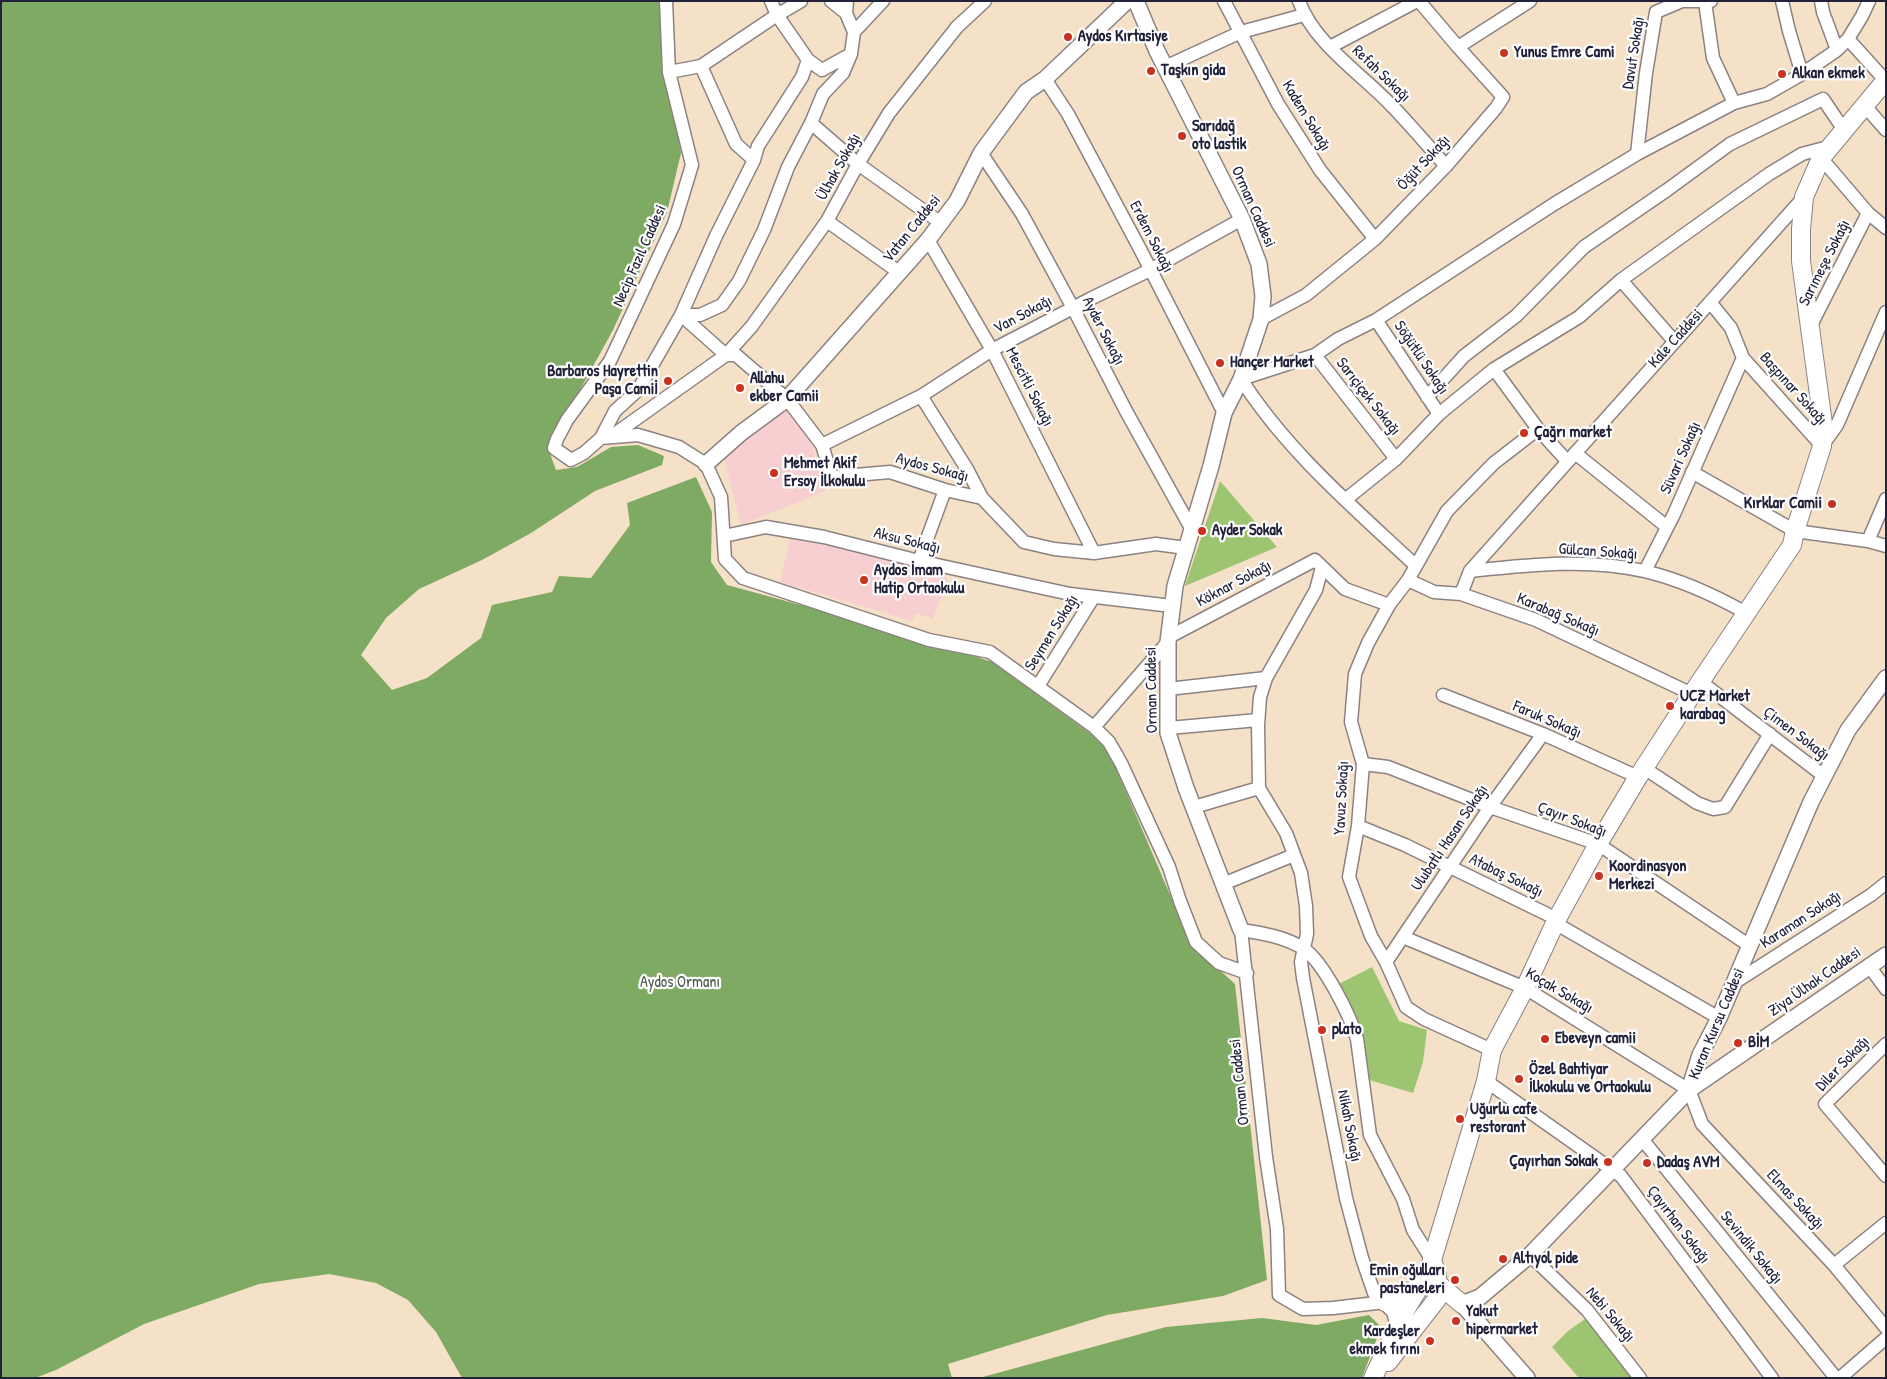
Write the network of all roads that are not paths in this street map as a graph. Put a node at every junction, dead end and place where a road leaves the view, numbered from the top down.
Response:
1 (666, 1) edge
2 (771, 1) edge
3 (801, 1) edge
4 (831, 1) edge
5 (883, 1) edge
6 (985, 1) edge
7 (1127, 1) edge
8 (1136, 1) edge
9 (1224, 1) edge
10 (1300, 1) edge
11 (1418, 1) edge
12 (1530, 1) edge
13 (1782, 1) edge
14 (1821, 1) edge
15 (1869, 1) edge
16 (1708, 2) edge
17 (847, 7) edge
18 (777, 15) junction
19 (1304, 15) junction
20 (854, 32) junction
21 (1241, 32) junction
22 (1848, 39) junction
23 (1330, 47) junction
24 (1458, 47) junction
25 (1837, 50) junction
26 (852, 54) junction
27 (808, 60) junction
28 (701, 66) junction
29 (1165, 67) junction
30 (669, 72) junction
31 (1802, 74) junction
32 (1045, 79) junction
33 (1885, 80) edge
34 (1734, 103) junction
35 (1864, 105) junction
36 (811, 124) junction
37 (1844, 130) junction
38 (1886, 130) edge
39 (1826, 152) junction
40 (981, 153) junction
41 (1637, 154) junction
42 (754, 160) junction
43 (858, 164) junction
44 (1446, 166) junction
45 (1804, 197) junction
46 (1868, 213) junction
47 (1242, 219) junction
48 (827, 221) junction
49 (941, 223) junction
50 (1886, 228) edge
51 (1375, 239) junction
52 (928, 240) junction
53 (1150, 270) junction
54 (900, 273) junction
55 (1621, 280) junction
56 (1710, 302) junction
57 (1073, 308) junction
58 (1886, 312) edge
59 (681, 315) junction
60 (1260, 319) junction
61 (1376, 320) junction
62 (1810, 327) junction
63 (1880, 339) edge
64 (1674, 341) junction
65 (992, 350) junction
66 (726, 355) junction
67 (1315, 355) junction
68 (1743, 358) junction
69 (1494, 369) junction
70 (1241, 379) junction
71 (920, 396) junction
72 (1428, 397) junction
73 (787, 398) junction
74 (1224, 412) junction
75 (1439, 414) junction
76 (1538, 428) junction
77 (606, 437) junction
78 (822, 445) junction
79 (1822, 446) junction
80 (1571, 457) junction
81 (1396, 459) junction
82 (706, 464) junction
83 (1692, 472) junction
84 (945, 490) junction
85 (982, 498) junction
86 (1886, 499) edge
87 (1345, 500) junction
88 (1667, 527) junction
89 (1191, 528) junction
90 (1795, 531) junction
91 (724, 536) junction
92 (1868, 541) junction
93 (1886, 546) edge
94 (1186, 548) junction
95 (1094, 553) junction
96 (919, 561) junction
97 (1318, 564) junction
98 (1415, 566) junction
99 (1645, 571) junction
100 (1470, 572) junction
101 (1408, 580) junction
102 (1461, 594) junction
103 (1093, 598) junction
104 (1390, 604) junction
105 (1172, 606) junction
106 (1746, 614) junction
107 (1169, 639) junction
108 (1266, 678) junction
109 (1886, 678) edge
110 (1038, 686) junction
111 (1696, 688) junction
112 (1168, 689) junction
113 (1443, 695) dead end
114 (1258, 720) junction
115 (1094, 727) junction
116 (1169, 728) junction
117 (1543, 734) junction
118 (1770, 734) junction
119 (1363, 764) junction
120 (1641, 773) junction
121 (1824, 776) junction
122 (1260, 788) junction
123 (1194, 807) junction
124 (1490, 807) junction
125 (1358, 826) junction
126 (1598, 844) junction
127 (1294, 855) junction
128 (1449, 866) junction
129 (1886, 883) edge
130 (1224, 884) junction
131 (1556, 921) junction
132 (1241, 930) junction
133 (1403, 937) junction
134 (1750, 946) junction
135 (1303, 948) junction
136 (1886, 955) edge
137 (1386, 962) junction
138 (1869, 966) junction
139 (1247, 974) junction
140 (1734, 983) junction
141 (1526, 988) junction
142 (1886, 989) edge
143 (1719, 1018) junction
144 (1886, 1044) edge
145 (1492, 1050) junction
146 (1486, 1081) junction
147 (1689, 1090) junction
148 (1642, 1139) junction
149 (1612, 1170) junction
150 (1886, 1176) edge
151 (1886, 1223) edge
152 (1530, 1255) junction
153 (1432, 1260) junction
154 (1834, 1265) junction
155 (1438, 1292) junction
156 (1413, 1295) junction
157 (1385, 1302) junction
158 (1462, 1304) junction
159 (1397, 1326) junction
160 (1886, 1328) edge
161 (1886, 1338) edge
162 (1526, 1377) edge
163 (1374, 1378) edge
164 (1640, 1378) edge
165 (1772, 1378) edge
166 (1836, 1378) edge
167 (1840, 1378) edge

1 - 30 street, Necip Fazıl Caddesi
2 - 18 street
3 - 18 street
4 - 17 street
5 - 20 street
6 - 43 street, Ülhak Sokağı
7 - 32 street, Vatan Caddesi
8 - 29 street, Orman Caddesi
9 - 21 street, Kadem Sokağı
10 - 19 street, Refah Sokağı
11 - 23 street
11 - 24 street, Öğüt Sokağı
12 - 24 street
13 - 31 street
14 - 25 street
15 - 22 street
16 - 34 street
16 - 41 street, Davut Sokağı
17 - 20 street
18 - 27 street
18 - 28 street
19 - 21 street
19 - 23 street, Refah Sokağı
20 - 26 street
21 - 29 street
21 - 51 street, Kadem Sokağı
22 - 25 street
22 - 33 street
23 - 44 street, Refah Sokağı
24 - 44 street, Öğüt Sokağı
25 - 31 street
26 - 27 street
26 - 36 street
27 - 42 street
28 - 30 street
28 - 42 street
29 - 47 street, Orman Caddesi
30 - 77 street, Necip Fazıl Caddesi
31 - 34 street
32 - 40 street, Vatan Caddesi
32 - 53 street, Erdem Sokağı
33 - 35 main road, Kale Caddesi
34 - 41 street
35 - 37 main road, Kale Caddesi
35 - 38 street
36 - 43 street
36 - 59 street
37 - 39 main road, Kale Caddesi
37 - 72 street
39 - 45 main road, Kale Caddesi
39 - 46 street
39 - 55 street
40 - 49 street, Vatan Caddesi
40 - 57 street, Ayder Sokağı
41 - 61 street
42 - 59 street
43 - 48 street, Ülhak Sokağı
43 - 49 street
44 - 51 street, Öğüt Sokağı
45 - 56 street, Kale Caddesi
45 - 62 main road
46 - 50 street
46 - 62 street, Sarımeşe Sokağı
47 - 53 street, Van Sokağı
47 - 60 street, Orman Caddesi
48 - 54 street
48 - 66 street, Ülhak Sokağı
49 - 52 street, Vatan Caddesi
51 - 60 street, Öğüt Sokağı
52 - 54 street, Vatan Caddesi
52 - 65 street, Mescitli Sokağı
53 - 57 street, Van Sokağı
53 - 74 street, Erdem Sokağı
54 - 73 street, Vatan Caddesi
55 - 64 street
55 - 69 street
56 - 64 street, Kale Caddesi
56 - 68 street, Başpınar Sokağı
57 - 65 street, Van Sokağı
57 - 89 street, Ayder Sokağı
58 - 63 street
59 - 66 street
59 - 77 street
60 - 70 street, Orman Caddesi
61 - 67 street
61 - 72 street, Söğütlü Sokağı
62 - 79 main road
63 - 79 street
64 - 80 street, Kale Caddesi
65 - 71 street, Van Sokağı
65 - 95 street, Mescitli Sokağı
66 - 73 street, Aydos Sokağı
66 - 77 street, Ülhak Sokağı
67 - 70 street
67 - 81 street, Sarıçiçek Sokağı
68 - 79 street, Başpınar Sokağı
68 - 83 street, Süvari Sokağı
69 - 75 street
69 - 76 street
70 - 74 street, Orman Caddesi
70 - 87 street
71 - 78 street, Van Sokağı
71 - 85 street, Aydos Sokağı
72 - 75 street, Söğütlü Sokağı
73 - 78 street, Aydos Sokağı
73 - 82 street, Vatan Caddesi
74 - 89 street, Orman Caddesi
75 - 81 street
76 - 80 street
76 - 98 street, Yavuz Sokağı
77 - 82 street
78 - 84 street, Aydos Sokağı
79 - 90 main road
80 - 88 street
80 - 100 street, Kale Caddesi
81 - 87 street
82 - 91 street
83 - 88 street, Süvari Sokağı
83 - 90 street
84 - 85 street, Aydos Sokağı
84 - 96 street
85 - 95 street, Aydos Sokağı
86 - 92 street
87 - 98 street
88 - 99 street, Süvari Sokağı
89 - 94 street, Orman Caddesi
90 - 92 street
90 - 106 main road
91 - 96 street, Aksu Sokağı
91 - 110 street
92 - 93 street
94 - 95 street, Aydos Sokağı
94 - 105 street, Orman Caddesi
96 - 103 street, Aksu Sokağı
97 - 104 street
97 - 107 street, Köknar Sokağı
97 - 108 street
98 - 101 street, Yavuz Sokağı
99 - 100 street, Gülcan Sokağı
99 - 106 street, Gülcan Sokağı
100 - 102 street, Kale Caddesi
101 - 102 street, Karabağ Sokağı
101 - 104 street, Yavuz Sokağı
102 - 111 street, Karabağ Sokağı
103 - 105 street, Aksu Sokağı
103 - 110 street, Seymen Sokağı
104 - 119 street, Yavuz Sokağı
105 - 107 street, Orman Caddesi
106 - 111 main road
107 - 112 street, Orman Caddesi
107 - 115 street
108 - 112 street
108 - 114 street
109 - 121 street, Kuran Kursu Caddesi
110 - 115 street
111 - 118 street, Çimen Sokağı
111 - 120 main road
112 - 116 street, Orman Caddesi
113 - 117 street, Faruk Sokağı
114 - 116 street
114 - 122 street
115 - 139 street
116 - 123 street, Orman Caddesi
117 - 120 street, Faruk Sokağı
117 - 124 street, Ulubatlı Hasan Sokağı
118 - 120 street, Faruk Sokağı
118 - 121 street, Çimen Sokağı
119 - 124 street, Çayır Sokağı
119 - 125 street, Yavuz Sokağı
120 - 126 main road
121 - 134 street, Kuran Kursu Caddesi
122 - 123 street
122 - 127 street, Nikah Sokağı
123 - 130 street, Orman Caddesi
124 - 126 street, Çayır Sokağı
124 - 128 street, Ulubatlı Hasan Sokağı
125 - 128 street, Atabaş Sokağı
125 - 137 street, Yavuz Sokağı
126 - 131 main road
126 - 134 street, Çayır Sokağı
127 - 130 street
127 - 135 street, Nikah Sokağı
128 - 131 street, Atabaş Sokağı
128 - 133 street, Ulubatlı Hasan Sokağı
129 - 140 street, Karaman Sokağı
130 - 132 street, Orman Caddesi
131 - 141 main road
131 - 143 street, Atabaş Sokağı
132 - 135 street
132 - 139 street, Orman Caddesi
133 - 137 street, Ulubatlı Hasan Sokağı
133 - 141 street, Koçak Sokağı
134 - 140 street, Kuran Kursu Caddesi
135 - 153 street
135 - 157 street, Nikah Sokağı
136 - 138 street, Ziya Ülhak Caddesi
137 - 145 street, Yavuz Sokağı
138 - 142 street
138 - 147 street, Ziya Ülhak Caddesi
139 - 157 street, Orman Caddesi
140 - 143 street, Kuran Kursu Caddesi
141 - 145 main road
141 - 147 street, Koçak Sokağı
143 - 147 street, Kuran Kursu Caddesi
144 - 150 street, Diler Sokağı
145 - 146 main road
146 - 149 street, Çayırhan Sokağı
146 - 153 main road
147 - 148 street, Kuran Kursu Caddesi
147 - 154 street, Elmas Sokağı
148 - 149 street, Kuran Kursu Caddesi
148 - 166 street, Sevindik Sokağı
149 - 152 street, Kuran Kursu Caddesi
149 - 165 street, Çayırhan Sokağı
151 - 154 street
152 - 158 street, Kuran Kursu Caddesi
152 - 164 street, Nebi Sokağı
153 - 155 main road
153 - 156 main road
154 - 160 street, Elmas Sokağı
155 - 156 main road
155 - 158 main road
155 - 163 main road
156 - 157 main road
156 - 159 main road
157 - 159 street, Nikah Sokağı
158 - 162 street
159 - 163 main road
161 - 167 street

